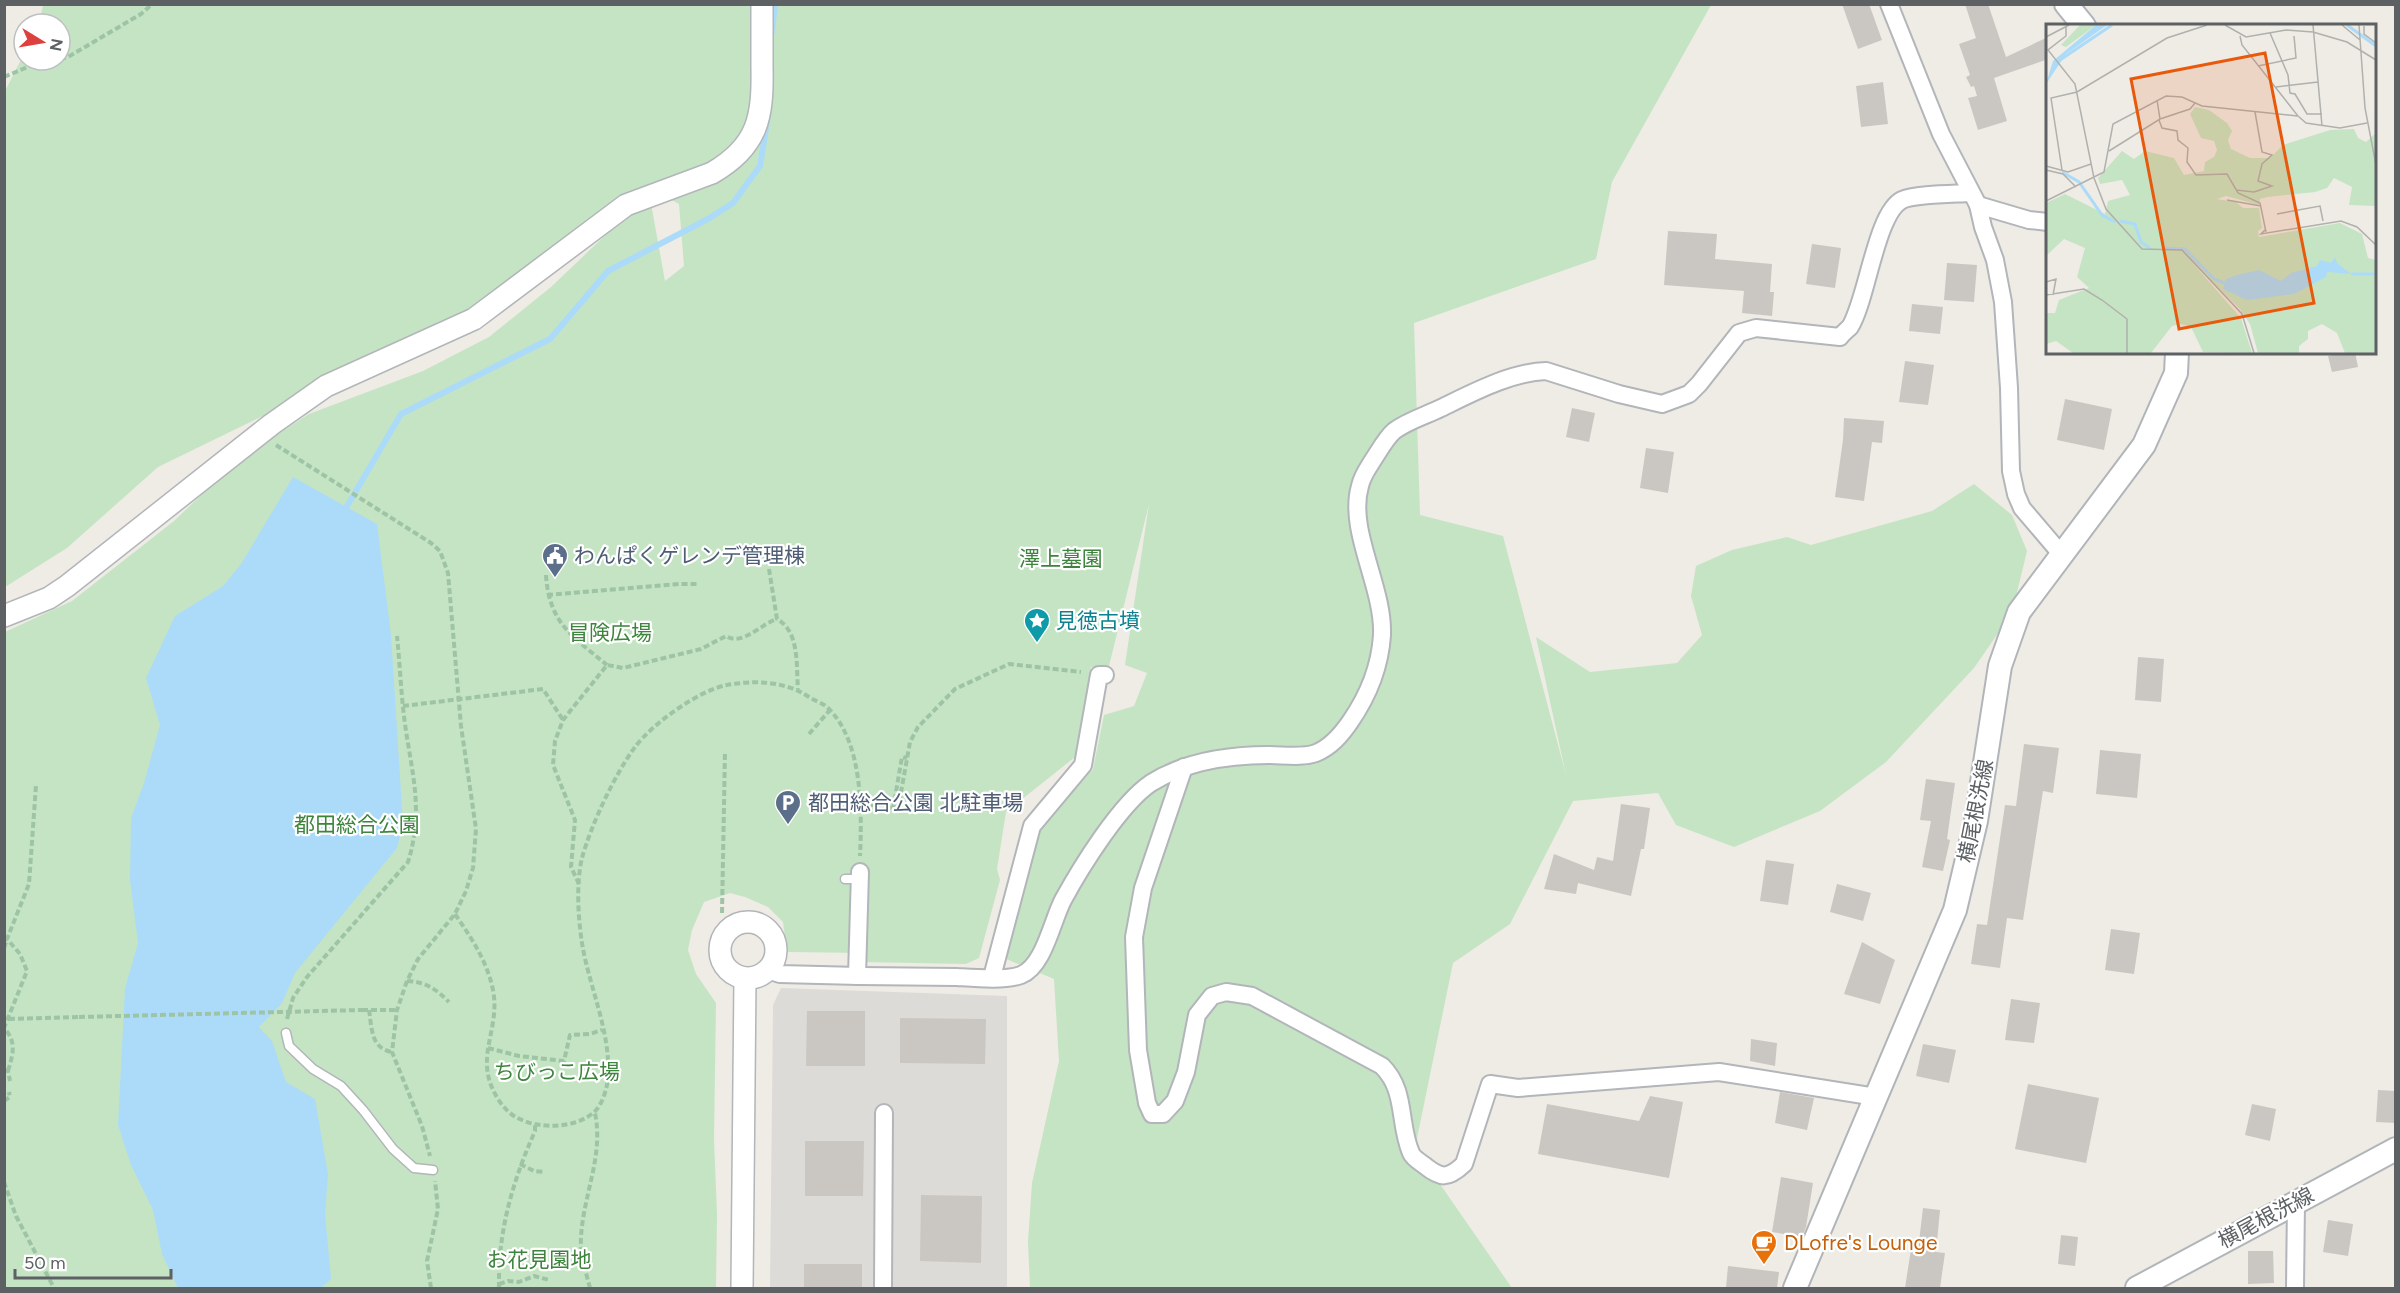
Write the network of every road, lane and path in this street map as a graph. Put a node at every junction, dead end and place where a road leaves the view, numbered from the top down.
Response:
1 (152, 4) edge
2 (762, 4) edge
3 (1889, 4) edge
4 (2066, 4) edge
5 (2082, 24) edge
6 (72, 55) edge
7 (1974, 199) junction
8 (2046, 222) edge
9 (2177, 354) edge
10 (290, 455) dead end
11 (2062, 555) junction
12 (769, 569) dead end
13 (546, 575) dead end
14 (699, 584) dead end
15 (547, 595) junction
16 (4, 616) edge
17 (777, 619) junction
18 (397, 636) dead end
19 (607, 665) junction
20 (1102, 675) joint
21 (798, 689) junction
22 (459, 699) junction
23 (403, 706) junction
24 (829, 711) junction
25 (563, 720) junction
26 (809, 734) dead end
27 (725, 751) dead end
28 (1184, 767) junction
29 (36, 785) dead end
30 (861, 803) junction
31 (855, 876) joint
32 (580, 886) junction
33 (455, 914) junction
34 (722, 914) dead end
35 (7, 939) junction
36 (4, 948) edge
37 (766, 970) junction
38 (857, 976) junction
39 (992, 977) junction
40 (745, 978) junction
41 (407, 981) junction
42 (449, 1002) dead end
43 (369, 1010) junction
44 (397, 1010) junction
45 (9, 1020) junction
46 (602, 1030) junction
47 (286, 1033) joint
48 (489, 1047) junction
49 (392, 1052) junction
50 (6, 1071) edge
51 (10, 1081) dead end
52 (9, 1092) dead end
53 (1876, 1097) junction
54 (4, 1101) edge
55 (595, 1113) junction
56 (884, 1113) dead end
57 (535, 1125) junction
58 (2396, 1149) edge
59 (520, 1164) junction
60 (433, 1170) junction
61 (545, 1172) dead end
62 (4, 1182) edge
63 (2295, 1202) junction
64 (549, 1280) dead end
65 (499, 1287) edge
66 (54, 1288) edge
67 (431, 1288) edge
68 (590, 1288) edge
69 (742, 1288) edge
70 (883, 1288) edge
71 (1795, 1288) edge
72 (2137, 1288) edge
73 (2295, 1288) edge

1 - 6 path
2 - 16 street
3 - 7 street
4 - 5 main road
7 - 8 street
7 - 11 street
7 - 28 street
9 - 11 main road, 横尾根洗線
10 - 22 path
11 - 53 main road, 横尾根洗線
12 - 17 path
13 - 15 path
14 - 15 path
15 - 19 path
17 - 19 path
17 - 21 path
18 - 23 path
19 - 25 path
20 - 30 path
20 - 39 street
21 - 24 path
21 - 32 path
22 - 23 path
22 - 25 path
22 - 33 path
23 - 47 path
24 - 26 path
24 - 30 path
25 - 32 path
27 - 34 path
28 - 39 street
28 - 53 street
29 - 35 path
30 - 31 path
31 - 38 street
32 - 46 path
33 - 41 path
33 - 48 path
35 - 36 path
35 - 45 path
37 - 38 street
37 - 40 street
37 - 40 street
38 - 39 street
40 - 69 street
41 - 42 path
41 - 44 path
43 - 44 path
43 - 45 path, bridge
43 - 49 path
44 - 49 path
45 - 50 path
46 - 48 path
46 - 55 path
47 - 60 lane
48 - 57 path
49 - 60 path
50 - 51 path
52 - 54 path
53 - 71 main road, 横尾根洗線
55 - 57 path
55 - 68 path
56 - 70 street
57 - 59 path
58 - 63 main road, 横尾根洗線
59 - 61 path
59 - 65 path
60 - 67 path
62 - 66 path
63 - 72 main road, 横尾根洗線
63 - 73 street
64 - 65 path

